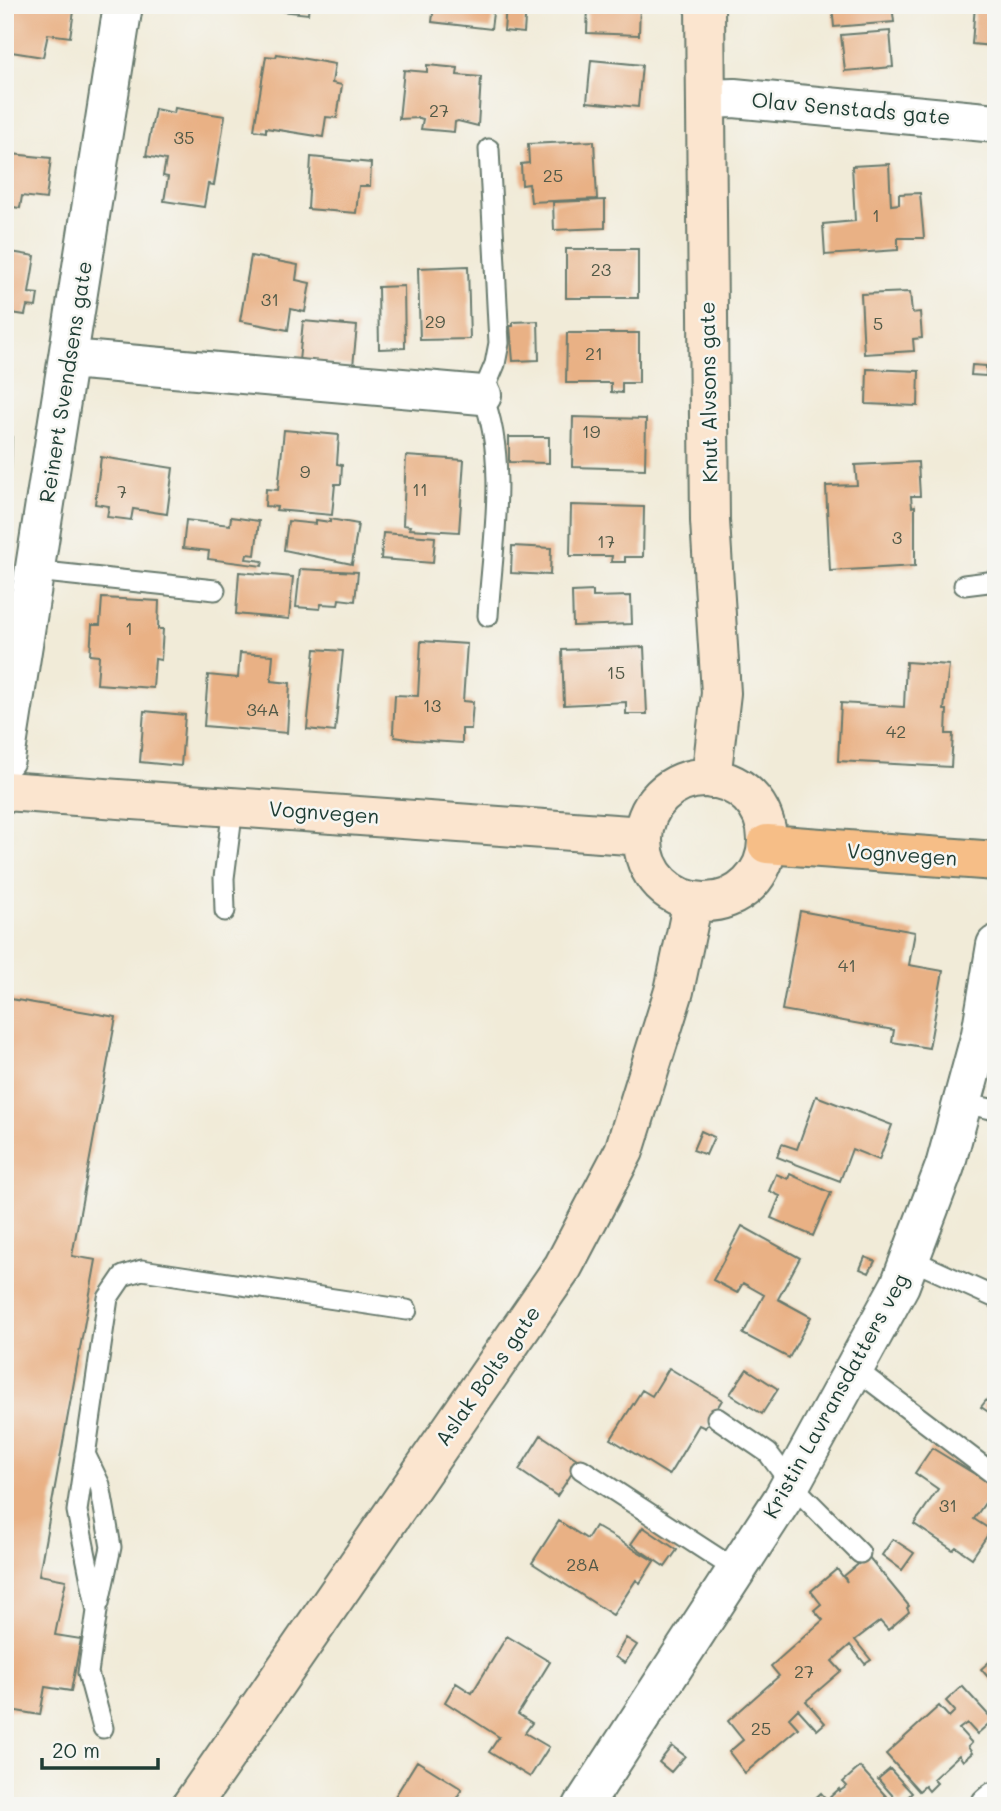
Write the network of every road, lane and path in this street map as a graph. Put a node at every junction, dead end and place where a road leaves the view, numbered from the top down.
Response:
1 (123, 5) edge
2 (705, 5) edge
3 (706, 99) junction
4 (996, 124) edge
5 (489, 149) dead end
6 (70, 359) junction
7 (482, 395) junction
8 (35, 571) junction
9 (996, 582) edge
10 (964, 585) dead end
11 (215, 590) dead end
12 (488, 616) dead end
13 (5, 759) edge
14 (711, 779) junction
15 (5, 792) edge
16 (233, 807) junction
17 (643, 836) junction
18 (767, 844) junction
19 (996, 861) edge
20 (693, 901) junction
21 (225, 911) dead end
22 (996, 945) edge
23 (979, 1106) edge
24 (910, 1259) junction
25 (996, 1298) edge
26 (407, 1310) dead end
27 (854, 1368) junction
28 (717, 1418) dead end
29 (85, 1454) junction
30 (580, 1469) dead end
31 (996, 1476) edge
32 (791, 1484) junction
33 (860, 1553) dead end
34 (736, 1570) junction
35 (97, 1611) junction
36 (103, 1728) dead end
37 (996, 1801) edge
38 (191, 1806) edge
39 (583, 1806) edge
40 (990, 1806) edge

1 - 6 street, Reinert Svendsens gate
2 - 3 main road, Knut Alvsons gate
3 - 4 street, Olav Senstads gate
3 - 14 main road, Knut Alvsons gate
5 - 7 lane
6 - 7 street
6 - 8 street, Reinert Svendsens gate
7 - 12 lane
8 - 11 lane
8 - 13 street, Reinert Svendsens gate
9 - 10 lane
14 - 17 main road
14 - 18 main road
15 - 16 main road, Vognvegen
16 - 17 main road, Vognvegen
16 - 21 lane
17 - 20 main road
18 - 19 main road, Vognvegen
18 - 20 main road
20 - 38 main road, Aslak Bolts gate
22 - 23 street, Kristin Lavransdatters veg
23 - 24 street, Kristin Lavransdatters veg
24 - 25 lane
24 - 27 street, Kristin Lavransdatters veg
26 - 29 lane
27 - 31 lane
27 - 32 street, Kristin Lavransdatters veg
28 - 32 lane
29 - 35 lane
29 - 35 lane
30 - 34 lane
32 - 33 lane
32 - 34 street, Kristin Lavransdatters veg
34 - 39 street, Kristin Lavransdatters veg
35 - 36 lane
37 - 40 street

